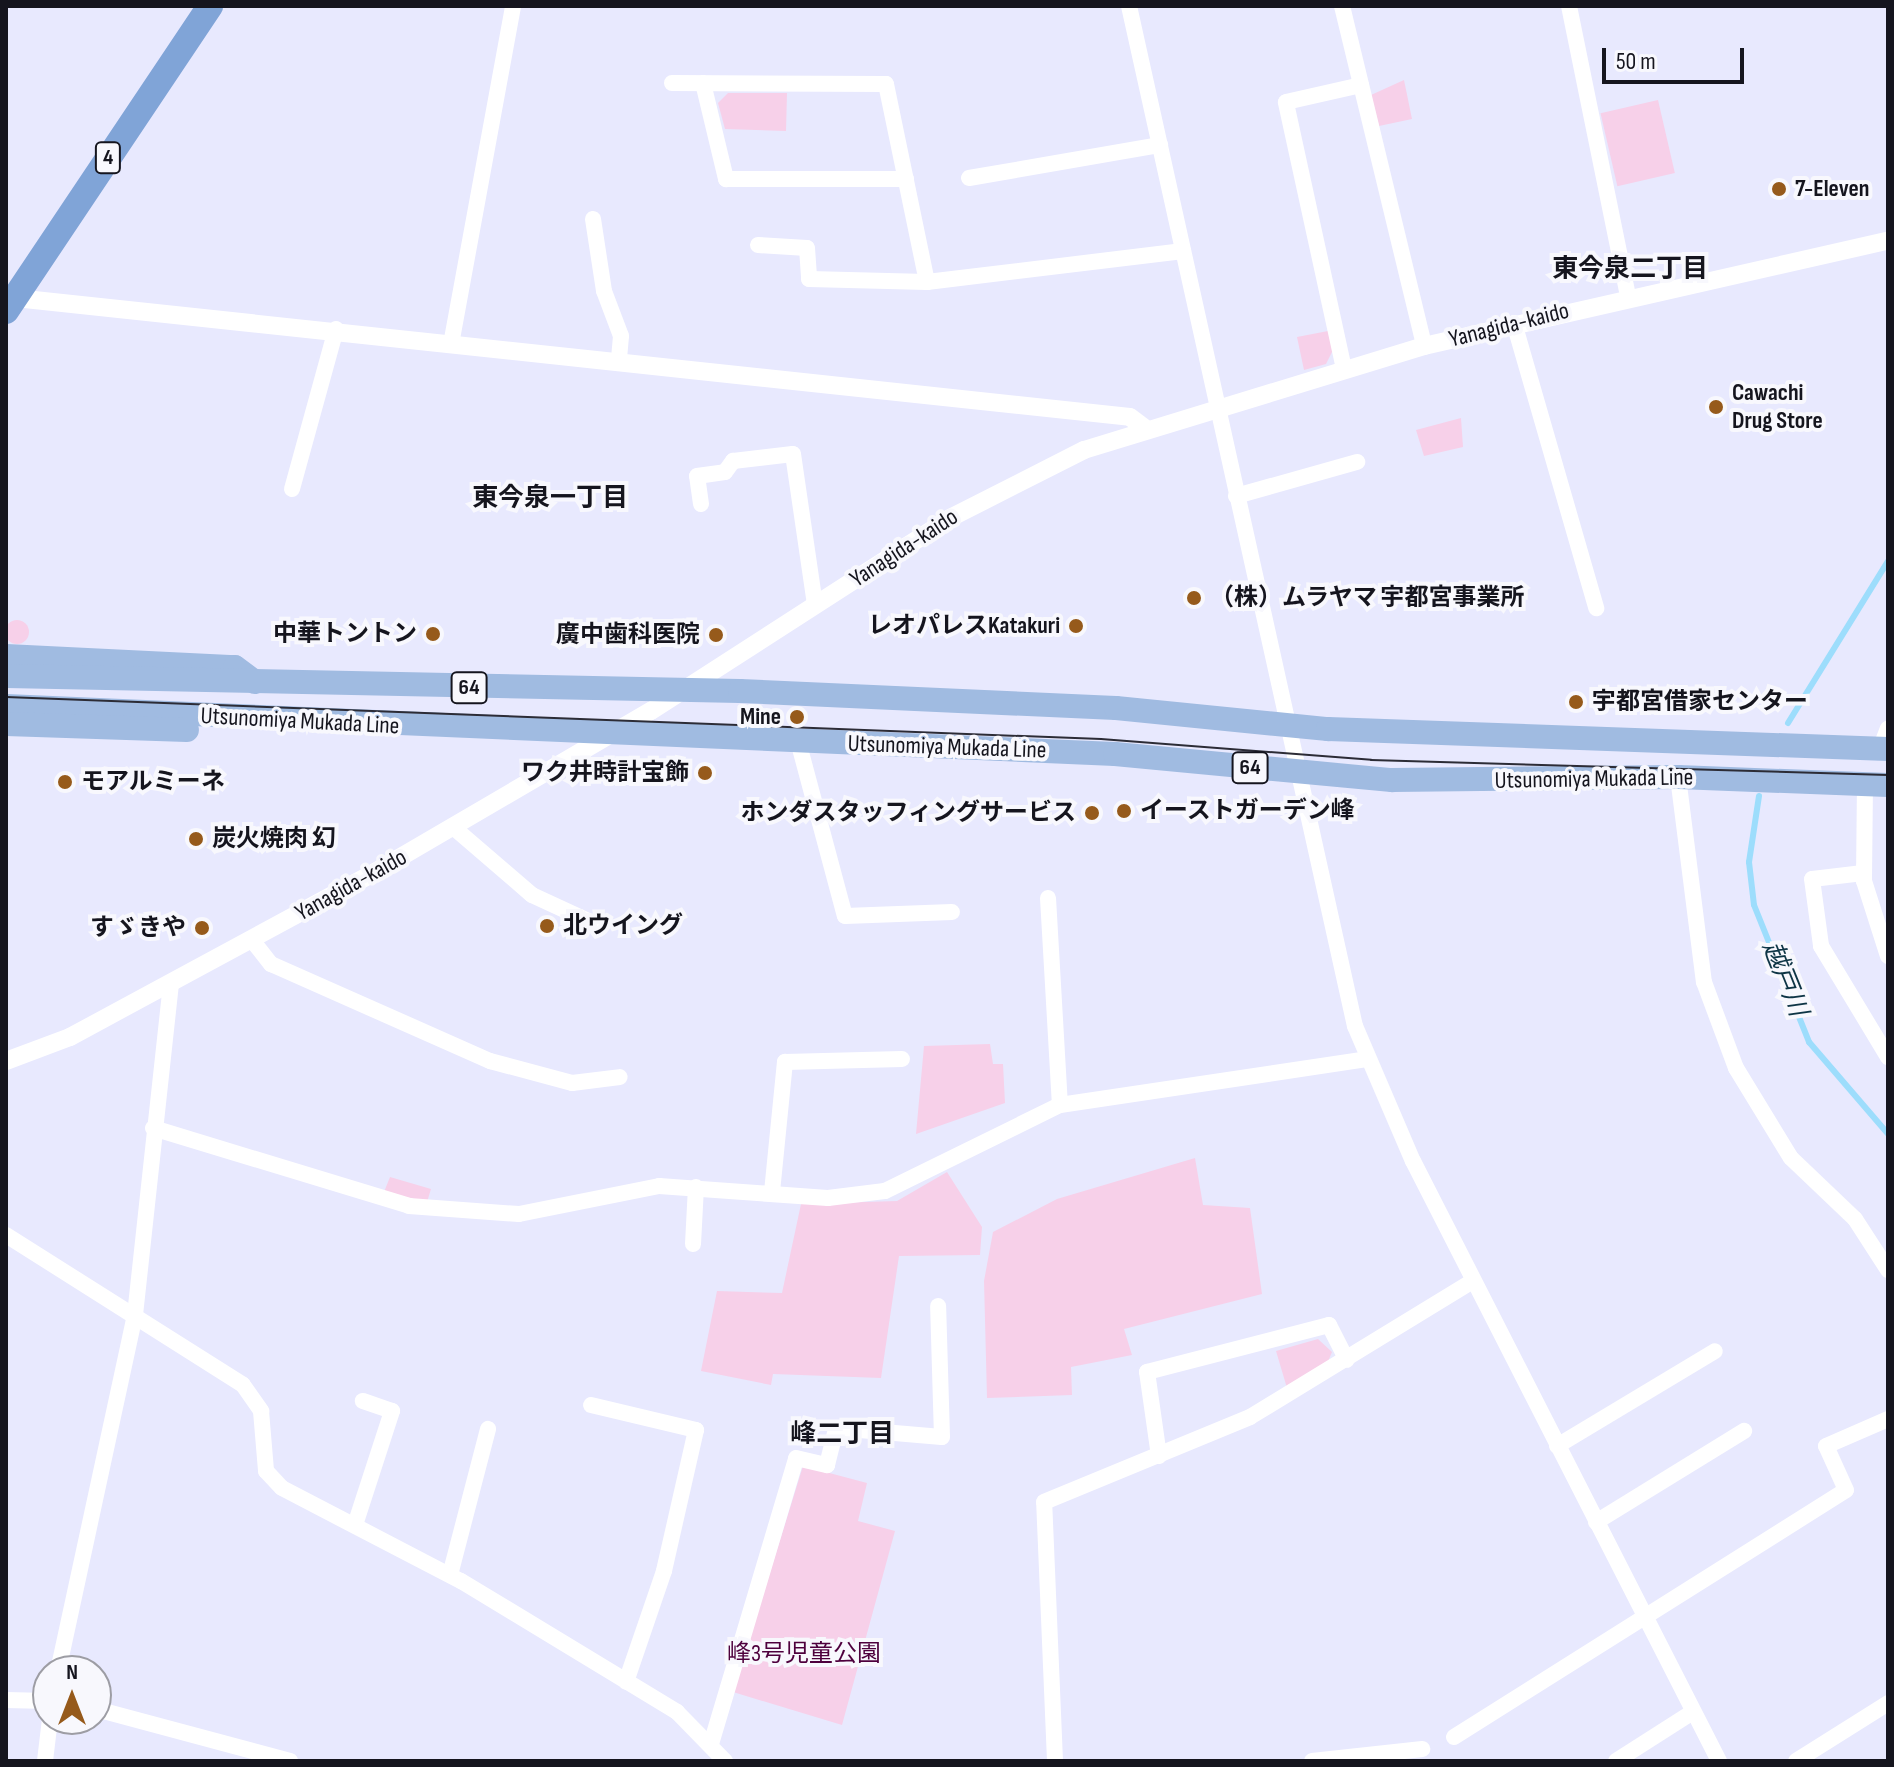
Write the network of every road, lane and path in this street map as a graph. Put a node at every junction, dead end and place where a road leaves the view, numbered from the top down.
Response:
1 (210, 6) edge
2 (513, 6) edge
3 (1129, 6) edge
4 (1342, 6) edge
5 (1569, 6) edge
6 (672, 83) dead end
7 (703, 83) junction
8 (1361, 85) junction
9 (1160, 145) junction
10 (969, 178) dead end
11 (906, 179) junction
12 (593, 219) dead end
13 (1888, 241) edge
14 (758, 245) dead end
15 (1183, 251) junction
16 (927, 282) junction
17 (1628, 296) junction
18 (9, 302) edge
19 (1514, 323) junction
20 (336, 329) junction
21 (452, 339) junction
22 (1424, 346) junction
23 (619, 359) junction
24 (1344, 369) junction
25 (1217, 407) junction
26 (1146, 429) junction
27 (1357, 462) dead end
28 (292, 489) dead end
29 (1236, 496) junction
30 (701, 504) dead end
31 (815, 605) junction
32 (1596, 608) dead end
33 (6, 656) edge
34 (6, 676) edge
35 (257, 684) junction
36 (682, 691) junction
37 (6, 706) edge
38 (305, 722) junction
39 (6, 724) edge
40 (1285, 726) junction
41 (613, 733) junction
42 (798, 741) junction
43 (1885, 742) edge
44 (1295, 773) junction
45 (1678, 777) junction
46 (1876, 784) edge
47 (453, 827) junction
48 (1863, 873) junction
49 (1048, 898) dead end
50 (952, 912) dead end
51 (599, 926) dead end
52 (252, 940) junction
53 (1888, 956) edge
54 (171, 982) junction
55 (1888, 1057) edge
56 (902, 1059) dead end
57 (1367, 1059) junction
58 (6, 1061) edge
59 (620, 1077) dead end
60 (1060, 1105) junction
61 (153, 1128) junction
62 (696, 1187) junction
63 (772, 1192) junction
64 (6, 1235) edge
65 (693, 1244) dead end
66 (1888, 1270) edge
67 (1473, 1281) junction
68 (938, 1306) dead end
69 (135, 1315) junction
70 (1715, 1351) dead end
71 (1347, 1360) junction
72 (363, 1401) dead end
73 (591, 1405) dead end
74 (1888, 1419) edge
75 (488, 1429) dead end
76 (1744, 1431) dead end
77 (1557, 1446) junction
78 (1159, 1456) junction
79 (1596, 1522) junction
80 (355, 1525) junction
81 (450, 1575) junction
82 (1645, 1618) junction
83 (61, 1655) edge
84 (626, 1682) junction
85 (6, 1700) edge
86 (32, 1701) edge
87 (1888, 1703) edge
88 (1693, 1712) junction
89 (112, 1713) edge
90 (48, 1735) edge
91 (1454, 1737) dead end
92 (711, 1744) junction
93 (1422, 1749) dead end
94 (45, 1761) edge
95 (290, 1761) edge
96 (725, 1761) edge
97 (1055, 1761) edge
98 (1312, 1761) edge
99 (1616, 1761) edge
100 (1719, 1761) edge
101 (1796, 1761) edge

1 - 18 highway, 4
2 - 21 street
3 - 9 street
4 - 8 street
5 - 17 street
6 - 7 street
7 - 11 street
7 - 11 street
8 - 22 street
8 - 24 street
9 - 10 street
9 - 15 street
11 - 16 street
12 - 23 street
13 - 17 street, Yanagida-kaido
14 - 16 street
15 - 16 street
15 - 25 street
17 - 19 street, Yanagida-kaido
18 - 20 street
19 - 22 street, Yanagida-kaido
19 - 32 street
20 - 21 street
20 - 28 street
21 - 23 street
22 - 24 street, Yanagida-kaido
23 - 26 street
24 - 25 street, Yanagida-kaido
25 - 26 street, Yanagida-kaido
25 - 29 street
26 - 31 street, Yanagida-kaido
27 - 29 street
29 - 40 street
30 - 31 street
31 - 36 street, Yanagida-kaido
33 - 35 main road
34 - 35 main road, Utsunomiya Mukada Line / 64
35 - 36 main road, Utsunomiya Mukada Line / 64
36 - 40 main road, Utsunomiya Mukada Line / 64
36 - 41 street, Yanagida-kaido
37 - 38 main road, Utsunomiya Mukada Line / 64
38 - 39 main road
38 - 41 main road, Utsunomiya Mukada Line / 64
40 - 43 main road, Utsunomiya Mukada Line / 64
40 - 44 street
41 - 42 main road, Utsunomiya Mukada Line / 64
41 - 47 street, Yanagida-kaido
42 - 44 main road, Utsunomiya Mukada Line / 64
42 - 50 street
44 - 45 main road, Utsunomiya Mukada Line / 64
44 - 57 street
45 - 46 main road, Utsunomiya Mukada Line / 64
45 - 66 street
46 - 48 street
47 - 51 street
47 - 52 street, Yanagida-kaido
48 - 53 street
48 - 55 street
49 - 60 street
52 - 54 street, Yanagida-kaido
52 - 59 street
54 - 58 street, Yanagida-kaido
54 - 61 street
56 - 63 street
57 - 60 street
57 - 67 street
60 - 63 street
61 - 62 street
61 - 69 street
62 - 63 street
62 - 65 street
64 - 69 street
67 - 71 street
67 - 77 street
68 - 92 street
69 - 80 street
69 - 83 street
70 - 77 street
71 - 78 street
71 - 78 street
72 - 80 street
73 - 84 street
74 - 82 street
75 - 81 street
76 - 79 street
77 - 79 street
78 - 97 street
79 - 82 street
80 - 81 street
81 - 84 street
82 - 88 street
82 - 91 street
84 - 92 street
85 - 86 street
87 - 101 street
88 - 99 street
88 - 100 street
89 - 95 street
90 - 94 street
92 - 96 street
93 - 98 street

